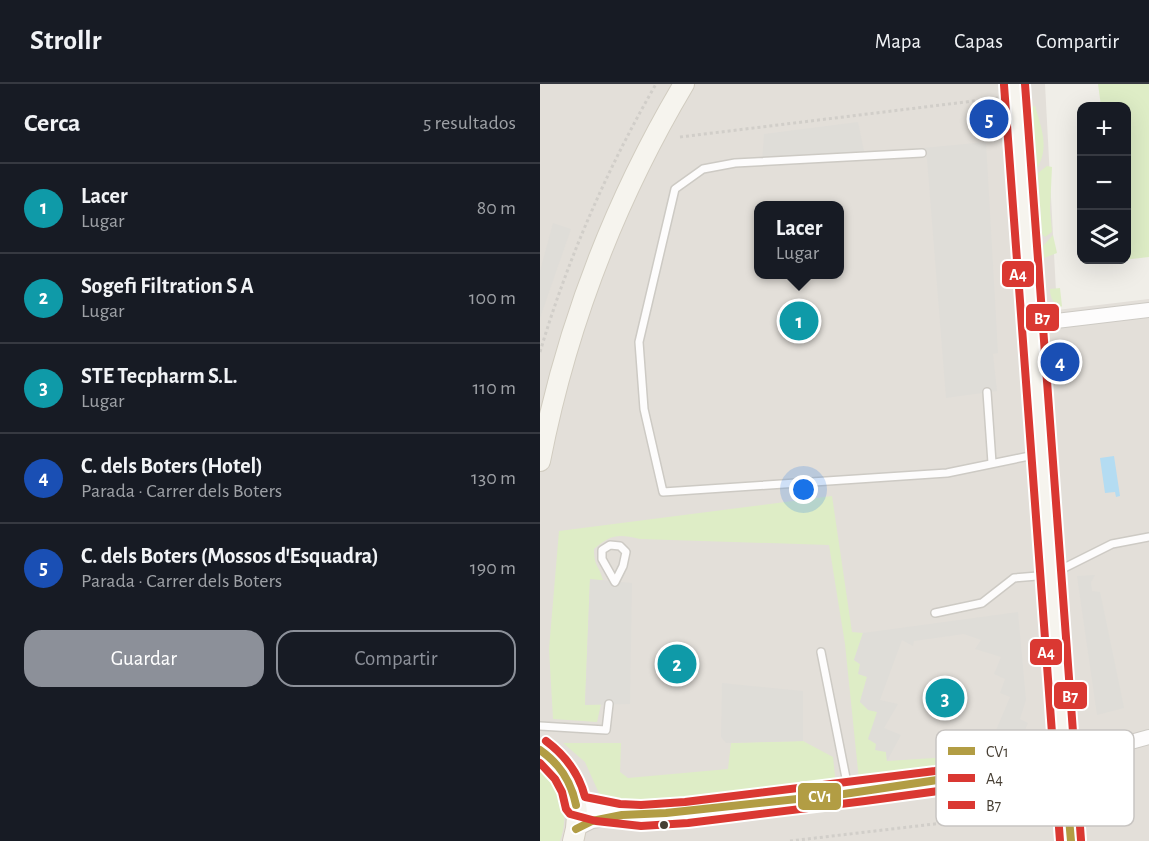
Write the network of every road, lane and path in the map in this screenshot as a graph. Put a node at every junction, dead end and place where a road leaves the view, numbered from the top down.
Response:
1 (656, 84) edge
2 (684, 84) edge
3 (1014, 84) edge
4 (998, 98) dead end
5 (680, 136) dead end
6 (922, 153) dead end
7 (1149, 310) edge
8 (1031, 324) junction
9 (540, 352) edge
10 (987, 393) dead end
11 (1041, 453) junction
12 (540, 461) edge
13 (992, 463) junction
14 (1149, 537) edge
15 (1050, 575) junction
16 (615, 582) joint
17 (935, 613) dead end
18 (821, 652) dead end
19 (609, 704) dead end
20 (540, 726) edge
21 (1062, 730) edge
22 (1149, 737) edge
23 (1134, 741) edge
24 (540, 750) edge
25 (936, 781) edge
26 (849, 793) junction
27 (576, 805) junction
28 (622, 815) junction
29 (936, 822) edge
30 (1067, 826) edge
31 (575, 835) edge
32 (790, 841) edge
33 (1071, 841) edge

1 - 9 path
2 - 12 street
3 - 8 street
4 - 5 path
6 - 13 lane
7 - 8 street
8 - 11 street
10 - 13 lane
11 - 13 lane
11 - 15 street
14 - 15 lane
15 - 17 lane
15 - 21 street
16 - 16 lane
18 - 26 lane
19 - 20 lane
22 - 23 street
24 - 27 street
25 - 26 street
26 - 28 street
27 - 28 street
27 - 31 street
28 - 31 street
29 - 32 path
30 - 33 street

